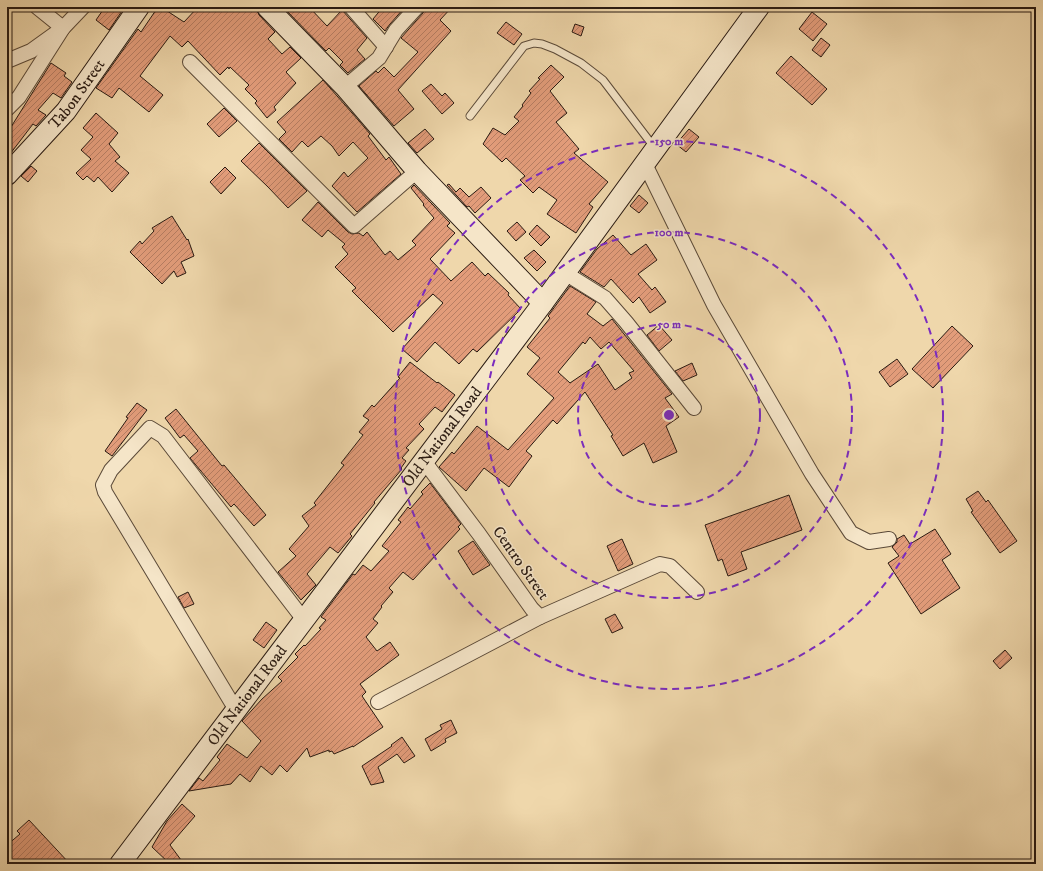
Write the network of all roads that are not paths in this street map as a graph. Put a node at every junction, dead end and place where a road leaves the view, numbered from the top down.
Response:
1 (37, 7) edge
2 (83, 7) edge
3 (139, 7) edge
4 (267, 7) edge
5 (350, 7) edge
6 (417, 7) edge
7 (759, 7) edge
8 (62, 28) junction
9 (386, 47) junction
10 (7, 61) edge
11 (190, 62) dead end
12 (345, 87) junction
13 (7, 109) edge
14 (470, 116) dead end
15 (650, 157) junction
16 (417, 171) junction
17 (7, 175) edge
18 (565, 273) junction
19 (543, 303) junction
20 (694, 408) dead end
21 (424, 461) junction
22 (889, 539) dead end
23 (697, 592) dead end
24 (540, 617) junction
25 (304, 620) junction
26 (378, 702) dead end
27 (236, 710) junction
28 (120, 864) edge

1 - 8 street
2 - 8 street
3 - 17 main road, Tabon Street
4 - 12 main road
5 - 9 street
6 - 9 street
7 - 15 main road, Old National Road
8 - 10 street
8 - 13 street
9 - 12 street
11 - 16 street
12 - 16 main road
14 - 15 lane
15 - 18 main road, Old National Road
15 - 22 street
16 - 19 main road
18 - 19 main road, Old National Road
18 - 20 street
19 - 21 main road, Old National Road
21 - 24 street, Centro Street
21 - 25 main road, Old National Road
23 - 24 street, Centro Street
24 - 26 street
25 - 27 main road, Old National Road
25 - 27 street
27 - 28 main road, Old National Road

